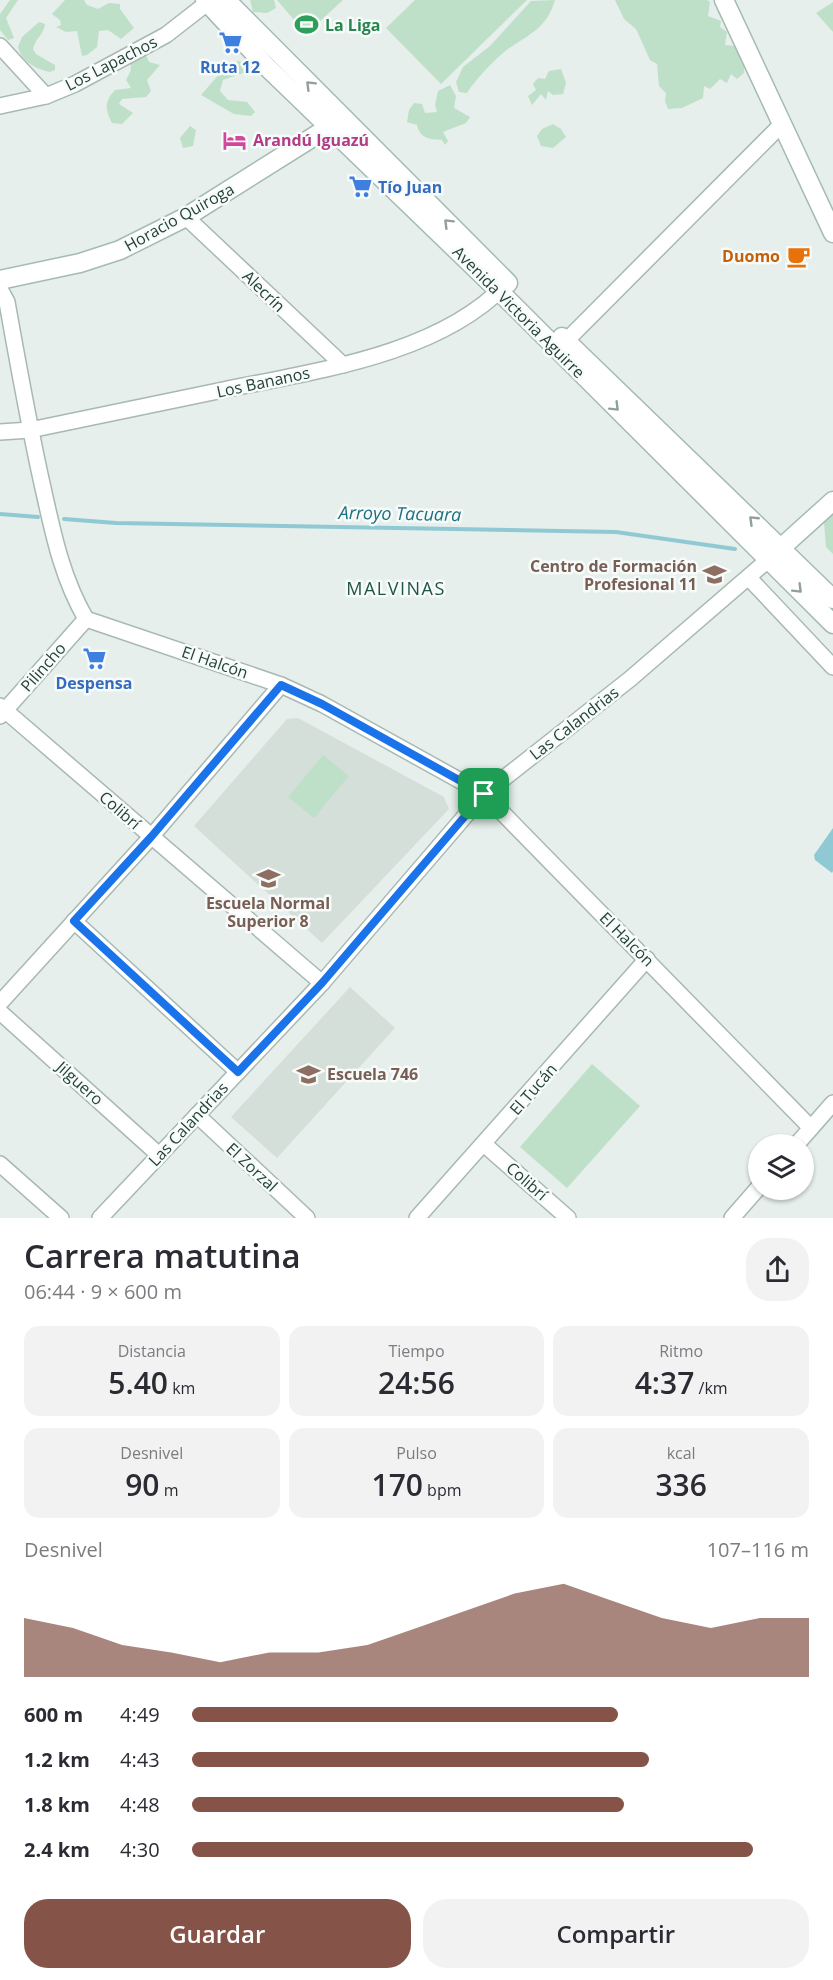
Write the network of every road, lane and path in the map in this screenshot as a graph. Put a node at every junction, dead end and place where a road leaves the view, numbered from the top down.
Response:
1 (724, 0) edge
2 (213, 1) edge
3 (0, 46) edge
4 (45, 96) junction
5 (0, 106) edge
6 (336, 123) junction
7 (782, 124) junction
8 (186, 216) junction
9 (833, 233) edge
10 (0, 280) edge
11 (503, 287) junction
12 (0, 289) edge
13 (567, 341) junction
14 (343, 365) junction
15 (30, 430) junction
16 (0, 432) edge
17 (833, 501) edge
18 (776, 554) junction
19 (749, 578) junction
20 (833, 599) edge
21 (86, 619) junction
22 (833, 624) edge
23 (833, 667) edge
24 (281, 685) junction
25 (2, 711) edge
26 (484, 794) junction
27 (151, 837) junction
28 (74, 921) junction
29 (647, 959) junction
30 (322, 983) junction
31 (0, 1003) edge
32 (0, 1012) edge
33 (238, 1072) junction
34 (833, 1103) edge
35 (197, 1115) junction
36 (812, 1128) junction
37 (806, 1134) edge
38 (485, 1144) junction
39 (159, 1155) junction
40 (0, 1164) edge
41 (748, 1200) edge
42 (61, 1218) edge
43 (100, 1218) edge
44 (307, 1218) edge
45 (417, 1218) edge
46 (568, 1218) edge
47 (732, 1218) edge

1 - 7 main road
2 - 4 street, Los Lapachos
2 - 6 main road, Avenida Victoria Aguirre
3 - 4 street
4 - 5 street, Los Lapachos
6 - 8 main road, Horacio Quiroga
6 - 11 main road, Avenida Victoria Aguirre
7 - 9 main road
7 - 13 street
8 - 10 main road, Horacio Quiroga
8 - 14 street, Alecrín
11 - 13 main road, Avenida Victoria Aguirre
11 - 14 street, Los Bananos
11 -> 18 main road, Avenida Victoria Aguirre
12 - 15 street
18 -> 13 main road, Avenida Victoria Aguirre
14 - 15 street, Los Bananos
15 - 16 street, Los Bananos
15 - 21 street
17 - 18 main road
18 - 19 street, Las Calandrias
18 - 20 main road, Avenida Victoria Aguirre
18 -> 22 main road, Avenida Victoria Aguirre
19 - 23 street
19 - 26 street, Las Calandrias
21 - 24 street, El Halcón
21 - 25 street, Pilincho
24 - 26 street, El Halcón
24 - 27 street
25 - 27 street, Colibrí
26 - 29 street, El Halcón
26 - 30 street, Las Calandrias
27 - 28 street
27 - 30 street, Colibrí
28 - 31 street
28 - 33 street
29 - 36 street, El Halcón
29 - 38 street, El Tucán
30 - 33 street, Las Calandrias
32 - 39 street, Jilguero
33 - 35 street, Las Calandrias
34 - 36 street
35 - 39 street, Las Calandrias
35 - 44 street, El Zorzal
36 - 37 street
38 - 45 street, El Tucán
38 - 46 street, Colibrí
39 - 43 street, Las Calandrias
40 - 42 street
41 - 47 street

